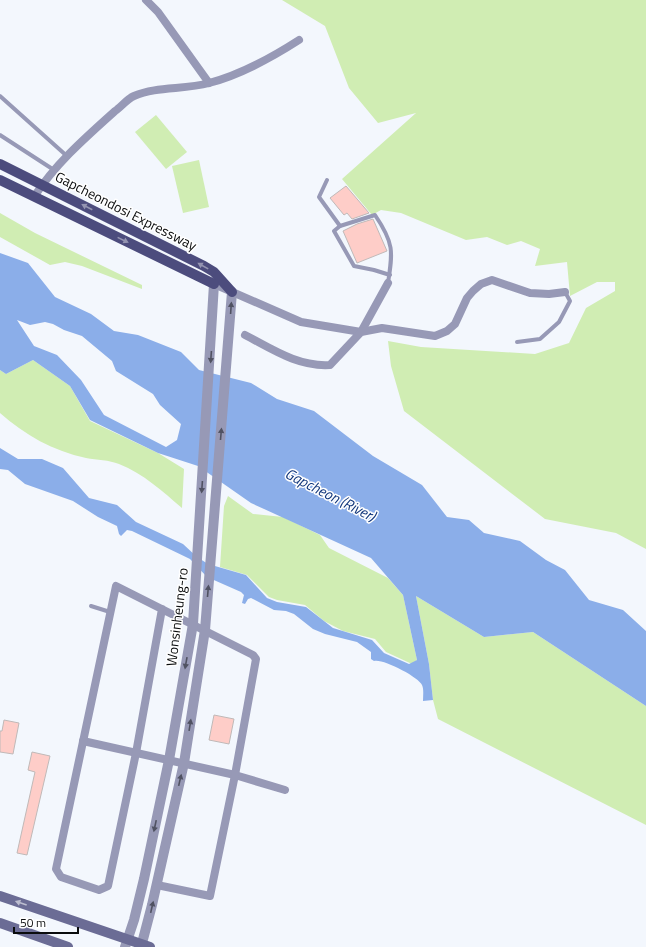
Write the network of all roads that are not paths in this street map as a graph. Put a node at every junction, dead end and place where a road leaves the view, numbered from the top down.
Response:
1 (146, 0) edge
2 (298, 40) dead end
3 (209, 83) junction
4 (0, 96) edge
5 (0, 135) edge
6 (68, 157) junction
7 (0, 164) edge
8 (55, 170) junction
9 (0, 180) edge
10 (327, 180) dead end
11 (42, 184) junction
12 (34, 197) junction
13 (340, 226) junction
14 (389, 279) junction
15 (214, 284) junction
16 (232, 292) junction
17 (565, 292) joint
18 (361, 332) junction
19 (245, 335) dead end
20 (517, 342) dead end
21 (90, 606) dead end
22 (162, 609) junction
23 (110, 612) junction
24 (193, 624) junction
25 (205, 630) junction
26 (83, 741) junction
27 (136, 753) junction
28 (169, 760) junction
29 (184, 763) junction
30 (235, 775) junction
31 (285, 790) dead end
32 (157, 885) junction
33 (0, 896) edge
34 (0, 923) edge
35 (126, 943) edge
36 (144, 946) edge
37 (68, 947) edge

1 - 3 street
2 - 3 street
3 - 6 street
4 - 6 lane
5 - 8 lane
6 - 8 street
7 - 11 main road, Gapcheondosi Expressway
8 - 11 street
9 - 12 main road, Gapcheondosi Expressway
10 - 13 lane
11 - 12 street
16 -> 11 main road, Gapcheondosi Expressway
12 -> 15 main road, Gapcheondosi Expressway
13 - 14 lane
13 - 14 lane
14 - 18 street
15 - 16 street
15 -> 24 street, Wonsinheung-ro
16 - 18 street
25 -> 16 street, Wonsinheung-ro
17 - 18 street
17 - 20 lane
18 - 19 street
21 - 23 lane
22 - 23 street
22 - 24 street
22 - 27 street
23 - 26 street
24 - 25 street
24 -> 28 street, Wonsinheung-ro
29 -> 25 street, Wonsinheung-ro
25 - 30 street
26 - 27 street
26 - 27 street
27 - 28 street
28 - 29 street
28 -> 35 street, Wonsinheung-ro
29 - 30 street
32 -> 29 street, Wonsinheung-ro
30 - 31 street
30 - 32 street
36 -> 32 street, Wonsinheung-ro
35 -> 33 main road
34 - 37 main road
35 - 36 main road

